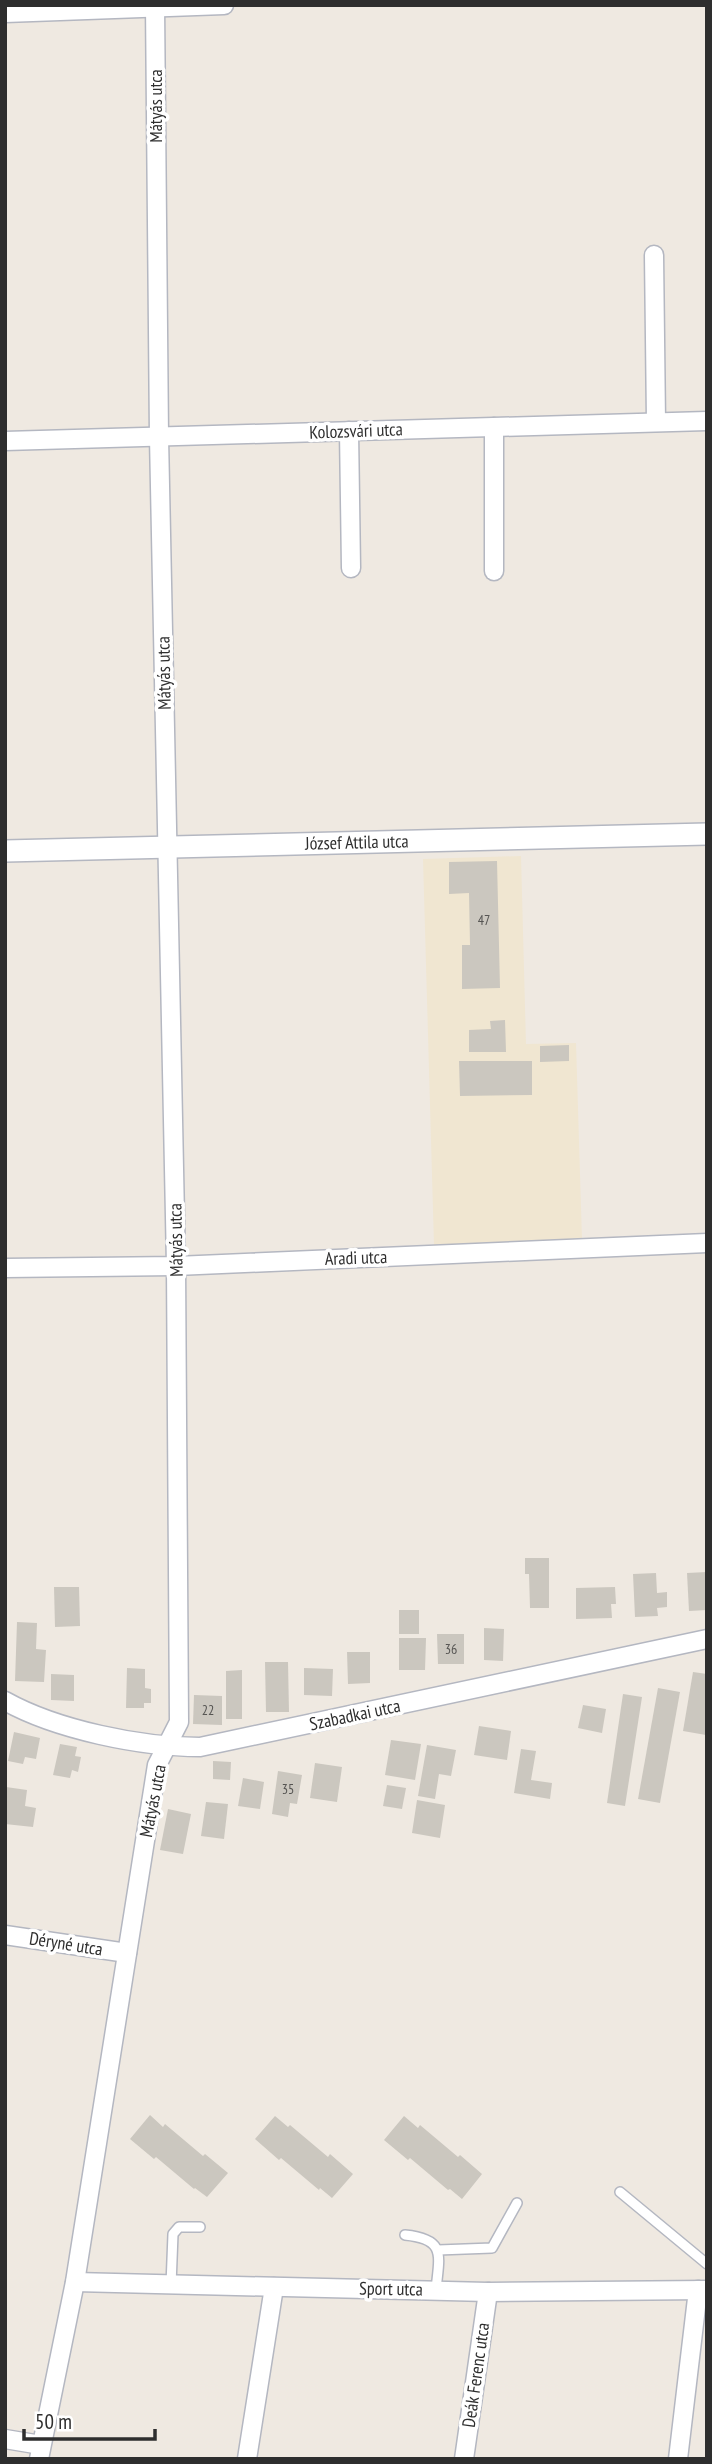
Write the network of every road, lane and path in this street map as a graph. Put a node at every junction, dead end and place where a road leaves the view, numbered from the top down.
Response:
1 (224, 5) edge
2 (155, 6) edge
3 (5, 13) edge
4 (654, 255) dead end
5 (707, 421) edge
6 (656, 422) junction
7 (494, 427) junction
8 (349, 431) junction
9 (159, 437) junction
10 (5, 441) edge
11 (351, 568) dead end
12 (494, 571) dead end
13 (707, 834) edge
14 (167, 848) junction
15 (5, 851) edge
16 (707, 1243) edge
17 (176, 1266) junction
18 (5, 1268) edge
19 (707, 1639) edge
20 (5, 1701) edge
21 (165, 1747) junction
22 (5, 1935) edge
23 (127, 1953) junction
24 (620, 2192) dead end
25 (517, 2203) dead end
26 (200, 2227) dead end
27 (405, 2235) dead end
28 (438, 2250) junction
29 (707, 2264) edge
30 (75, 2282) junction
31 (171, 2285) junction
32 (274, 2287) junction
33 (436, 2290) junction
34 (703, 2290) edge
35 (488, 2291) junction
36 (5, 2439) edge
37 (40, 2452) edge
38 (247, 2459) edge
39 (464, 2459) edge
40 (678, 2459) edge

1 - 2 street
2 - 3 street
2 - 9 street, Mátyás utca
4 - 6 street
5 - 6 street, Kolozsvári utca
6 - 7 street, Kolozsvári utca
7 - 8 street, Kolozsvári utca
7 - 12 street
8 - 9 street, Kolozsvári utca
8 - 11 street
9 - 10 street, Kolozsvári utca
9 - 14 street, Mátyás utca
13 - 14 street, József Attila utca
14 - 15 street, József Attila utca
14 - 17 street, Mátyás utca
16 - 17 street, Aradi utca
17 - 18 street, Aradi utca
17 - 21 street, Mátyás utca
19 - 21 street, Szabadkai utca
20 - 21 street, Szabadkai utca
21 - 23 street, Mátyás utca
22 - 23 street, Déryné utca
23 - 30 street, Mátyás utca
24 - 29 lane
25 - 28 lane
26 - 31 lane
27 - 28 lane
28 - 33 lane
30 - 31 street, Sport utca
30 - 37 street, Mátyás utca
31 - 32 street, Sport utca
32 - 33 street, Sport utca
32 - 38 street
33 - 35 street, Sport utca
34 - 35 street, Sport utca
34 - 40 street
35 - 39 street, Deák Ferenc utca
36 - 37 street

